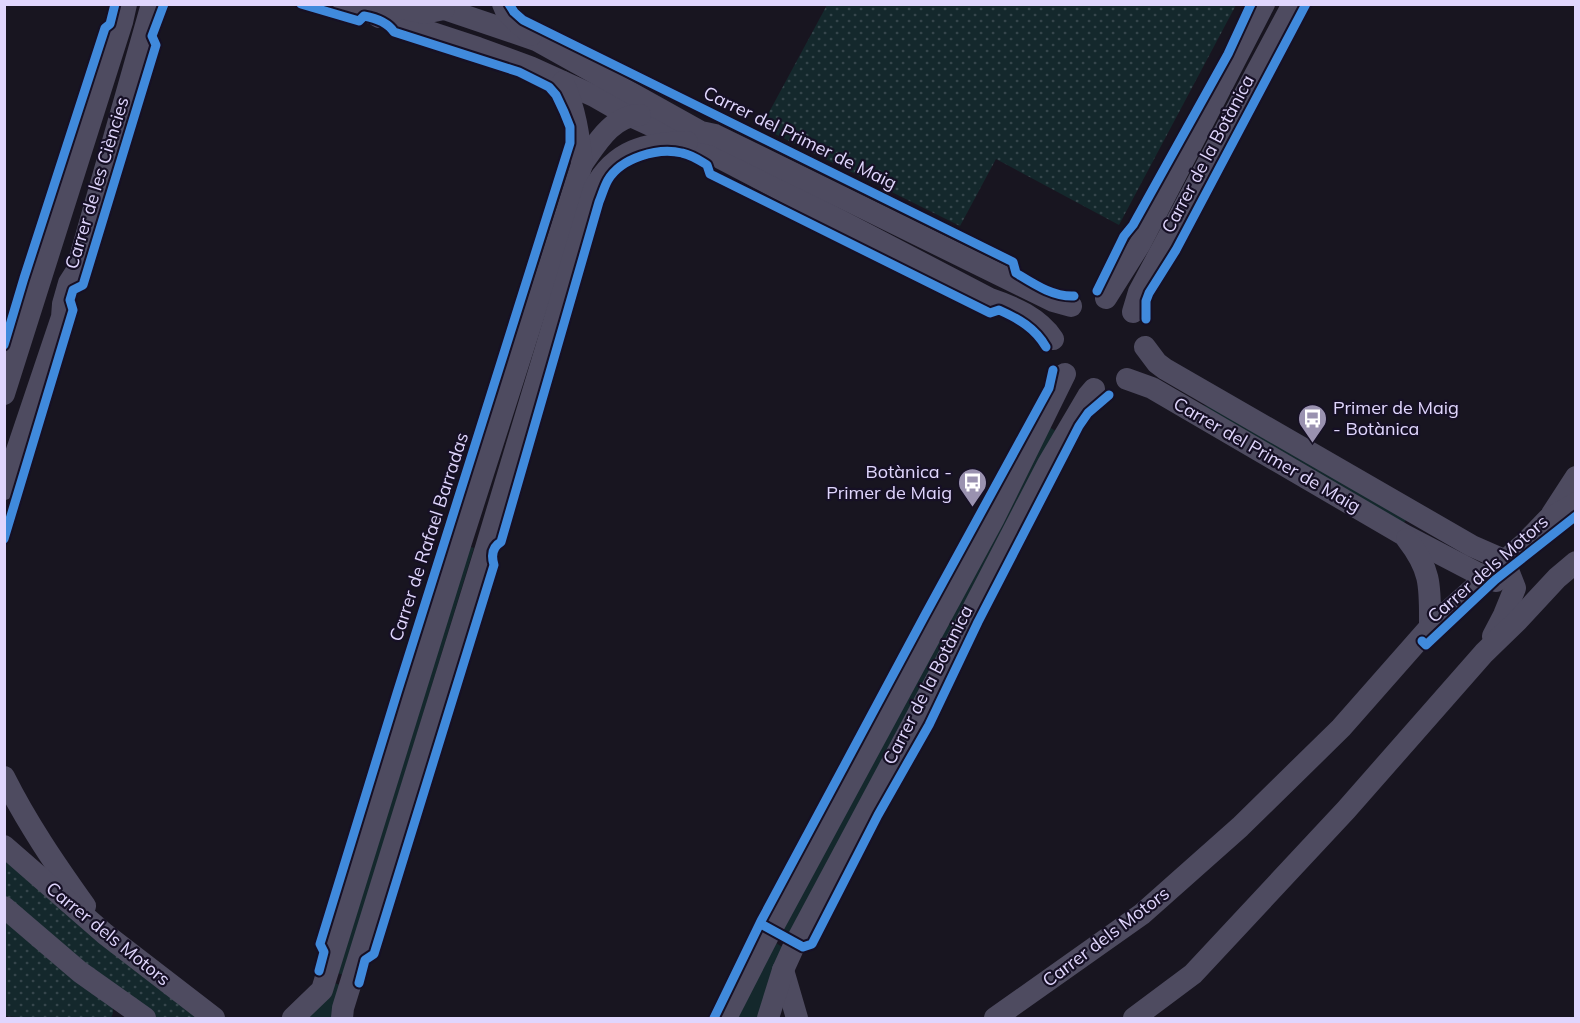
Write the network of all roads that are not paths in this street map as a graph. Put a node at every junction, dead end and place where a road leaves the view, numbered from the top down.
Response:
1 (126, 4) edge
2 (152, 4) edge
3 (344, 4) edge
4 (503, 4) edge
5 (1264, 4) edge
6 (1293, 4) edge
7 (453, 8) edge
8 (379, 17) junction
9 (536, 40) junction
10 (520, 63) junction
11 (563, 82) junction
12 (631, 116) junction
13 (694, 137) junction
14 (582, 164) junction
15 (1106, 298) junction
16 (1071, 306) junction
17 (1133, 312) junction
18 (1053, 339) junction
19 (1144, 347) junction
20 (1065, 374) junction
21 (1127, 379) junction
22 (1094, 389) junction
23 (4, 394) edge
24 (1575, 477) edge
25 (4, 489) edge
26 (1575, 503) edge
27 (1548, 519) junction
28 (1404, 535) junction
29 (1504, 560) junction
30 (1575, 562) edge
31 (1485, 576) junction
32 (1557, 578) junction
33 (1515, 588) junction
34 (1430, 627) junction
35 (1484, 653) junction
36 (4, 777) edge
37 (4, 846) edge
38 (4, 907) edge
39 (105, 934) junction
40 (783, 970) junction
41 (134, 1015) edge
42 (214, 1018) edge
43 (293, 1018) edge
44 (342, 1018) edge
45 (726, 1018) edge
46 (768, 1018) edge
47 (797, 1018) edge
48 (995, 1018) edge
49 (1134, 1018) edge

1 - 23 street, Carrer de les Ciències
2 - 25 street, Carrer de les Ciències
3 - 8 street, Carrer del Primer de Maig
4 - 9 street
5 - 15 street, Carrer de la Botànica
6 - 17 street, Carrer de la Botànica
7 - 8 street
7 - 9 street, Carrer del Primer de Maig
7 - 10 street
8 - 10 street, Carrer del Primer de Maig
9 - 13 street, Carrer del Primer de Maig
10 - 11 street, Carrer del Primer de Maig
11 - 12 street, Carrer del Primer de Maig
11 - 14 street, Carrer de Rafael Barradas
12 - 13 street, Carrer del Primer de Maig
12 - 14 street, Carrer de Rafael Barradas
13 - 16 street, Carrer del Primer de Maig
13 - 18 street, Carrer del Primer de Maig
13 - 44 street
14 - 43 street, Carrer de Rafael Barradas
15 - 16 street
15 - 17 street
16 - 18 street
17 - 19 street
18 - 20 street
19 - 21 street
19 - 29 street, Carrer del Primer de Maig
20 - 22 street
20 - 45 street, Carrer de la Botànica
21 - 22 street
21 - 28 street, Carrer del Primer de Maig
22 - 40 street, Carrer de la Botànica
24 - 27 street
26 - 27 street, Carrer dels Motors
27 - 29 street, Carrer dels Motors
28 - 31 street, Carrer del Primer de Maig
28 - 34 street, Carrer del Primer de Maig
29 - 31 street, Carrer dels Motors
29 - 33 street
30 - 32 street
31 - 33 street, Carrer del Primer de Maig
31 - 34 street, Carrer dels Motors
32 - 33 street
32 - 35 street
33 - 35 street
34 - 48 street, Carrer dels Motors
35 - 49 street
36 - 39 street
37 - 39 street, Carrer dels Motors
38 - 41 street
39 - 42 street, Carrer dels Motors
40 - 46 street, Carrer de la Botànica
40 - 47 street

